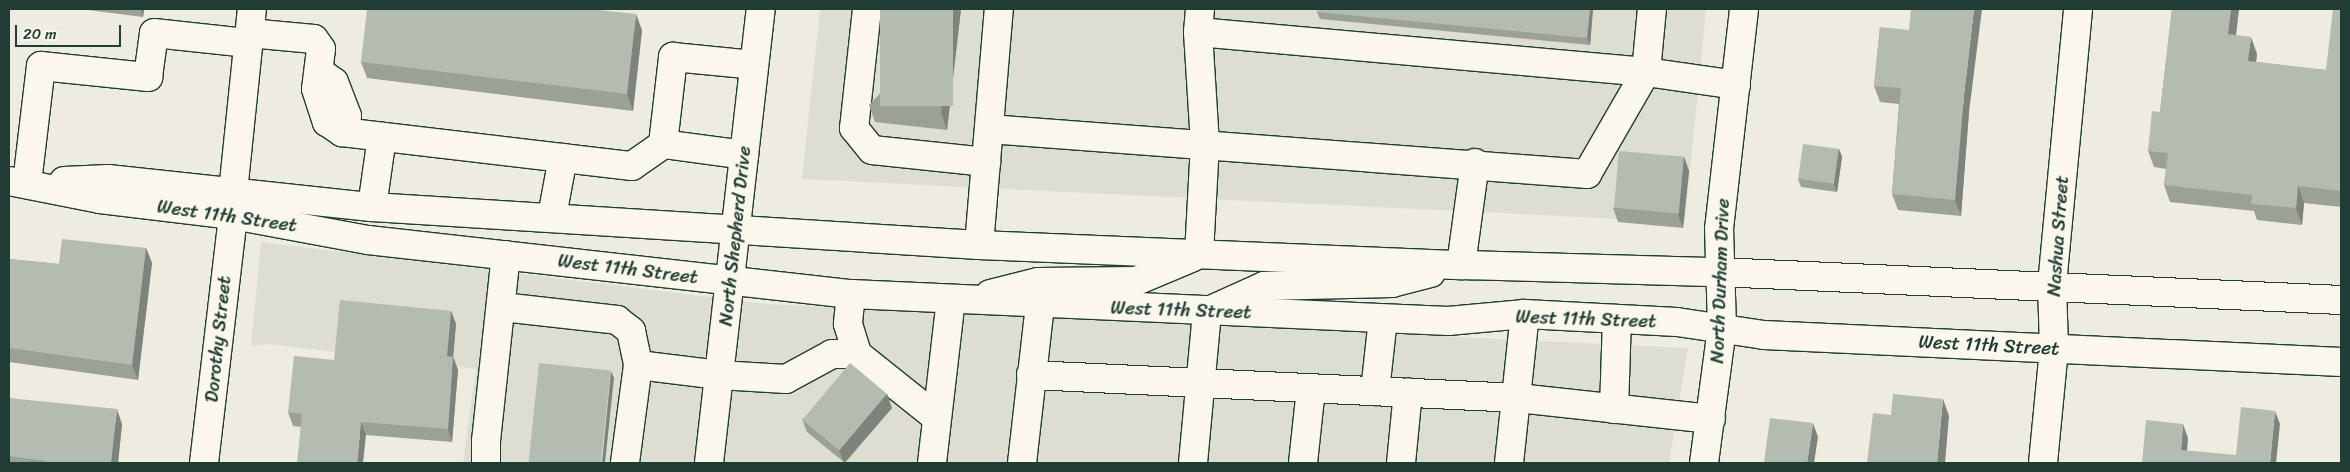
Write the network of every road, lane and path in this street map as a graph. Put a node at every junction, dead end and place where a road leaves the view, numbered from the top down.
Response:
1 (761, 9) edge
2 (866, 9) edge
3 (999, 9) edge
4 (1652, 9) edge
5 (1744, 9) edge
6 (2078, 9) edge
7 (1199, 20) edge
8 (250, 28) edge
9 (754, 66) junction
10 (1646, 72) junction
11 (1736, 85) junction
12 (989, 129) junction
13 (382, 137) junction
14 (663, 144) junction
15 (1205, 144) junction
16 (744, 155) junction
17 (563, 158) junction
18 (986, 162) junction
19 (1475, 163) junction
20 (18, 182) edge
21 (233, 204) junction
22 (372, 207) junction
23 (552, 216) junction
24 (734, 228) junction
25 (979, 245) junction
26 (1199, 254) junction
27 (506, 255) junction
28 (1461, 265) junction
29 (1718, 272) junction
30 (729, 280) junction
31 (2052, 285) junction
32 (851, 294) junction
33 (957, 300) junction
34 (2341, 300) edge
35 (1040, 304) junction
36 (502, 307) junction
37 (1207, 311) junction
38 (1525, 314) junction
39 (1383, 319) junction
40 (1617, 319) junction
41 (1722, 328) junction
42 (2054, 348) junction
43 (857, 354) junction
44 (2341, 362) edge
45 (638, 365) junction
46 (719, 375) junction
47 (1031, 375) junction
48 (1203, 383) junction
49 (1311, 388) junction
50 (1375, 391) junction
51 (1408, 392) junction
52 (1518, 398) junction
53 (1614, 409) junction
54 (936, 417) junction
55 (1711, 419) junction
56 (204, 463) edge
57 (486, 463) edge
58 (625, 463) edge
59 (709, 463) edge
60 (932, 463) edge
61 (1022, 463) edge
62 (1193, 463) edge
63 (1303, 463) edge
64 (1402, 463) edge
65 (1509, 463) edge
66 (1704, 463) edge
67 (2043, 463) edge

1 - 9 main road, North Shepherd Drive
2 - 18 main road
3 - 12 main road
4 - 10 main road
5 - 11 main road, North Durham Drive
6 - 31 main road, Nashua Street
7 - 10 main road
7 - 15 main road
8 - 13 main road
8 - 20 main road
8 - 21 main road, Dorothy Street
9 - 14 main road
9 - 16 main road, North Shepherd Drive
10 - 11 main road
10 - 19 main road
11 - 29 main road, North Durham Drive
12 - 15 main road
12 - 18 main road
13 - 17 main road
13 - 22 main road
14 - 16 main road
14 - 17 main road
15 - 19 main road
15 - 26 main road
16 - 24 main road, North Shepherd Drive
17 - 23 main road
18 - 25 main road
19 - 28 main road
20 - 21 main road, West 11th Street
21 - 22 main road, West 11th Street
21 - 27 main road, West 11th Street
21 - 56 main road, Dorothy Street
22 - 23 main road, West 11th Street
23 - 24 main road, West 11th Street
24 - 25 main road, West 11th Street
24 - 30 main road, North Shepherd Drive
25 - 26 main road, West 11th Street
26 - 28 main road, West 11th Street
26 - 33 main road
27 - 30 main road, West 11th Street
27 - 36 main road
28 - 29 main road, West 11th Street
28 - 37 main road
29 - 31 main road, West 11th Street
29 - 41 main road, North Durham Drive
30 - 32 main road, West 11th Street
30 - 46 main road, North Shepherd Drive
31 - 34 main road, West 11th Street
31 - 42 main road, Nashua Street
32 - 33 main road, West 11th Street
32 - 43 main road
33 - 35 main road, West 11th Street
33 - 54 main road
35 - 37 main road, West 11th Street
35 - 47 main road
36 - 45 main road
36 - 57 main road
37 - 39 main road, West 11th Street
37 - 48 main road
38 - 39 main road, West 11th Street
38 - 40 main road, West 11th Street
38 - 52 main road
39 - 50 main road
40 - 41 main road, West 11th Street
40 - 53 main road
41 - 42 main road, West 11th Street
41 - 55 main road, North Durham Drive
42 - 44 main road, West 11th Street
42 - 67 main road, Nashua Street
43 - 46 main road
43 - 54 main road
45 - 46 main road
45 - 58 main road
46 - 59 main road, North Shepherd Drive
47 - 48 main road
47 - 61 main road
48 - 49 main road
48 - 62 main road
49 - 50 main road
49 - 63 main road
50 - 51 main road
51 - 52 main road
51 - 64 main road
52 - 53 main road
52 - 65 main road
53 - 55 main road
54 - 60 main road
55 - 66 main road, North Durham Drive

